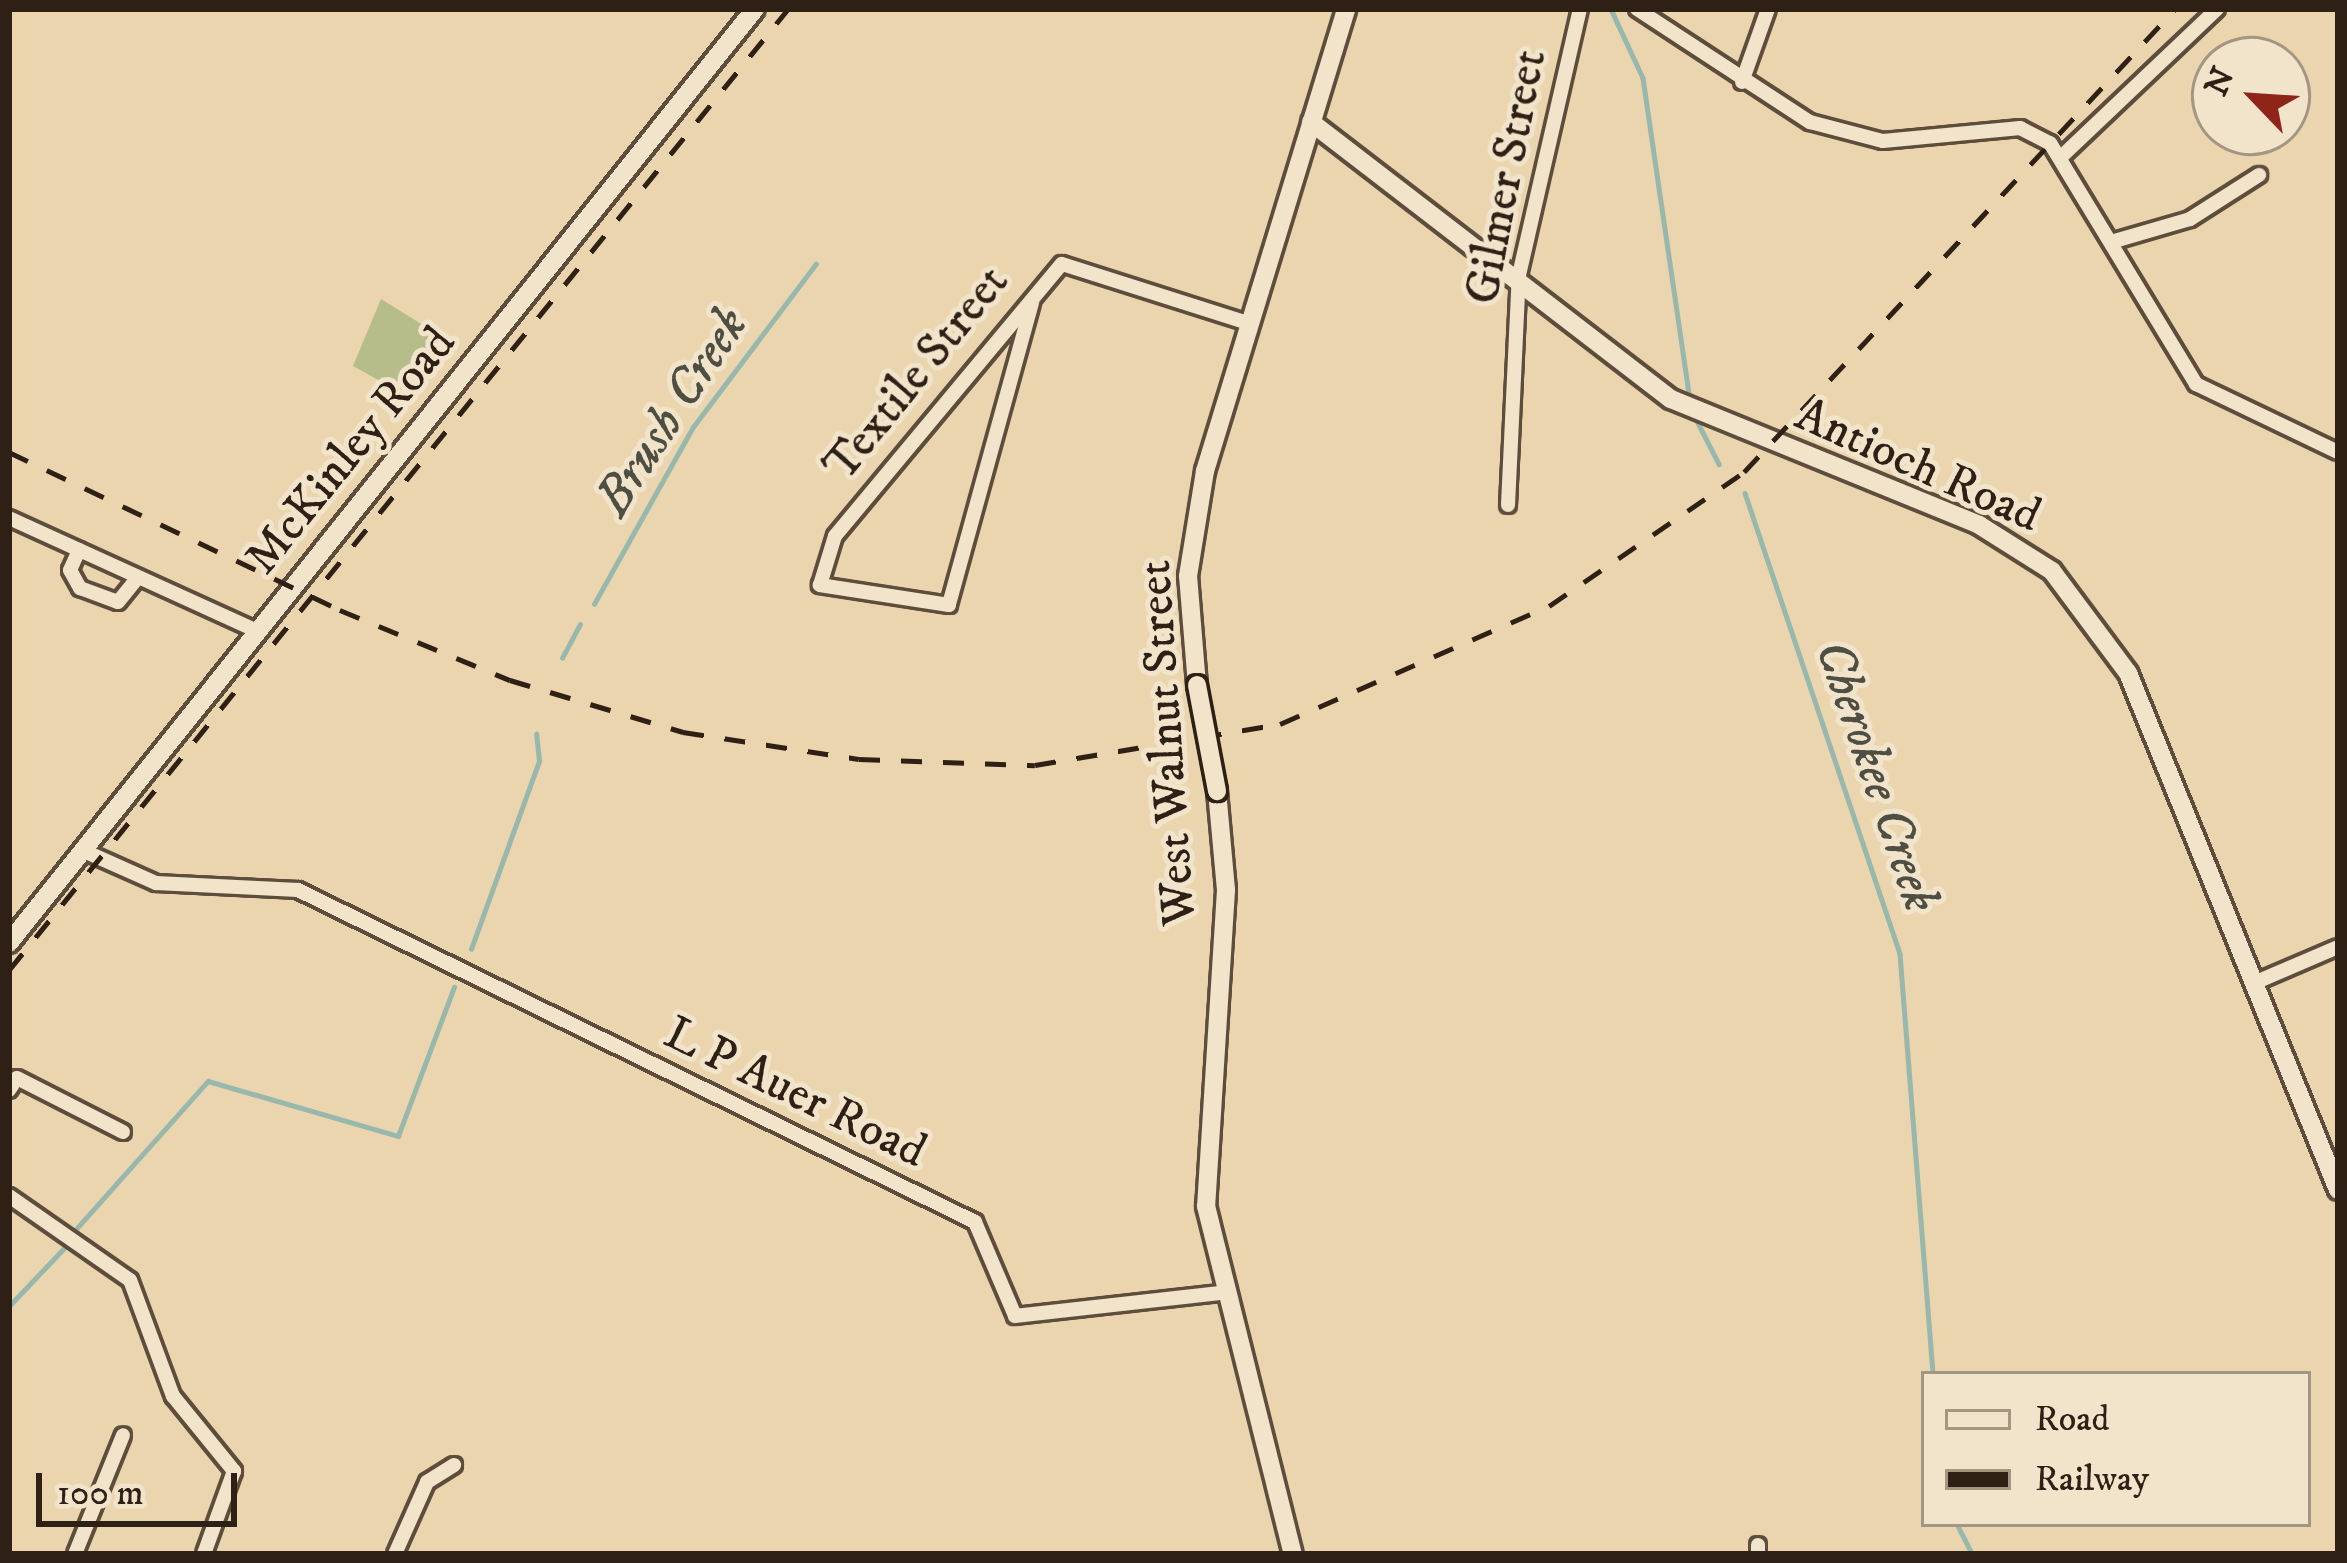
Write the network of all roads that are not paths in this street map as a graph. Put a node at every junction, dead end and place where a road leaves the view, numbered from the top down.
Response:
1 (755, 9) edge
2 (1346, 9) edge
3 (1580, 9) edge
4 (1637, 9) edge
5 (1768, 9) edge
6 (2217, 9) edge
7 (1742, 82) junction
8 (1311, 122) junction
9 (2061, 157) junction
10 (2259, 175) dead end
11 (2110, 242) junction
12 (1519, 275) junction
13 (1032, 303) junction
14 (1248, 323) junction
15 (2338, 452) edge
16 (1508, 505) dead end
17 (9, 518) edge
18 (79, 550) junction
19 (138, 577) junction
20 (257, 631) junction
21 (84, 851) junction
22 (9, 943) edge
23 (2338, 947) edge
24 (2254, 983) junction
25 (9, 1090) edge
26 (123, 1132) dead end
27 (2329, 1149) edge
28 (2338, 1190) edge
29 (9, 1196) edge
30 (1220, 1293) junction
31 (124, 1436) dead end
32 (454, 1465) dead end
33 (75, 1554) edge
34 (204, 1554) edge
35 (395, 1554) edge
36 (1293, 1554) edge

1 - 20 street, McKinley Road
2 - 8 street, West Walnut Street
3 - 12 street, Gilmer Street
4 - 7 street
5 - 7 street
6 - 9 street
7 - 9 street
8 - 12 street, Antioch Road
8 - 14 street, West Walnut Street
9 - 11 street
10 - 11 street
11 - 15 street
12 - 16 street, Gilmer Street
12 - 24 street, Antioch Road
13 - 13 street, Textile Street
13 - 14 street, Textile Street
14 - 30 street, West Walnut Street, bridge
17 - 18 street
18 - 19 street
18 - 19 street
19 - 20 street
20 - 21 street, McKinley Road
21 - 22 street, McKinley Road
21 - 30 street, L P Auer Road
23 - 24 street
24 - 27 street, Antioch Road
25 - 26 street
27 - 28 street, Antioch Road
29 - 34 street
30 - 36 street, West Walnut Street
31 - 33 street
32 - 35 street

